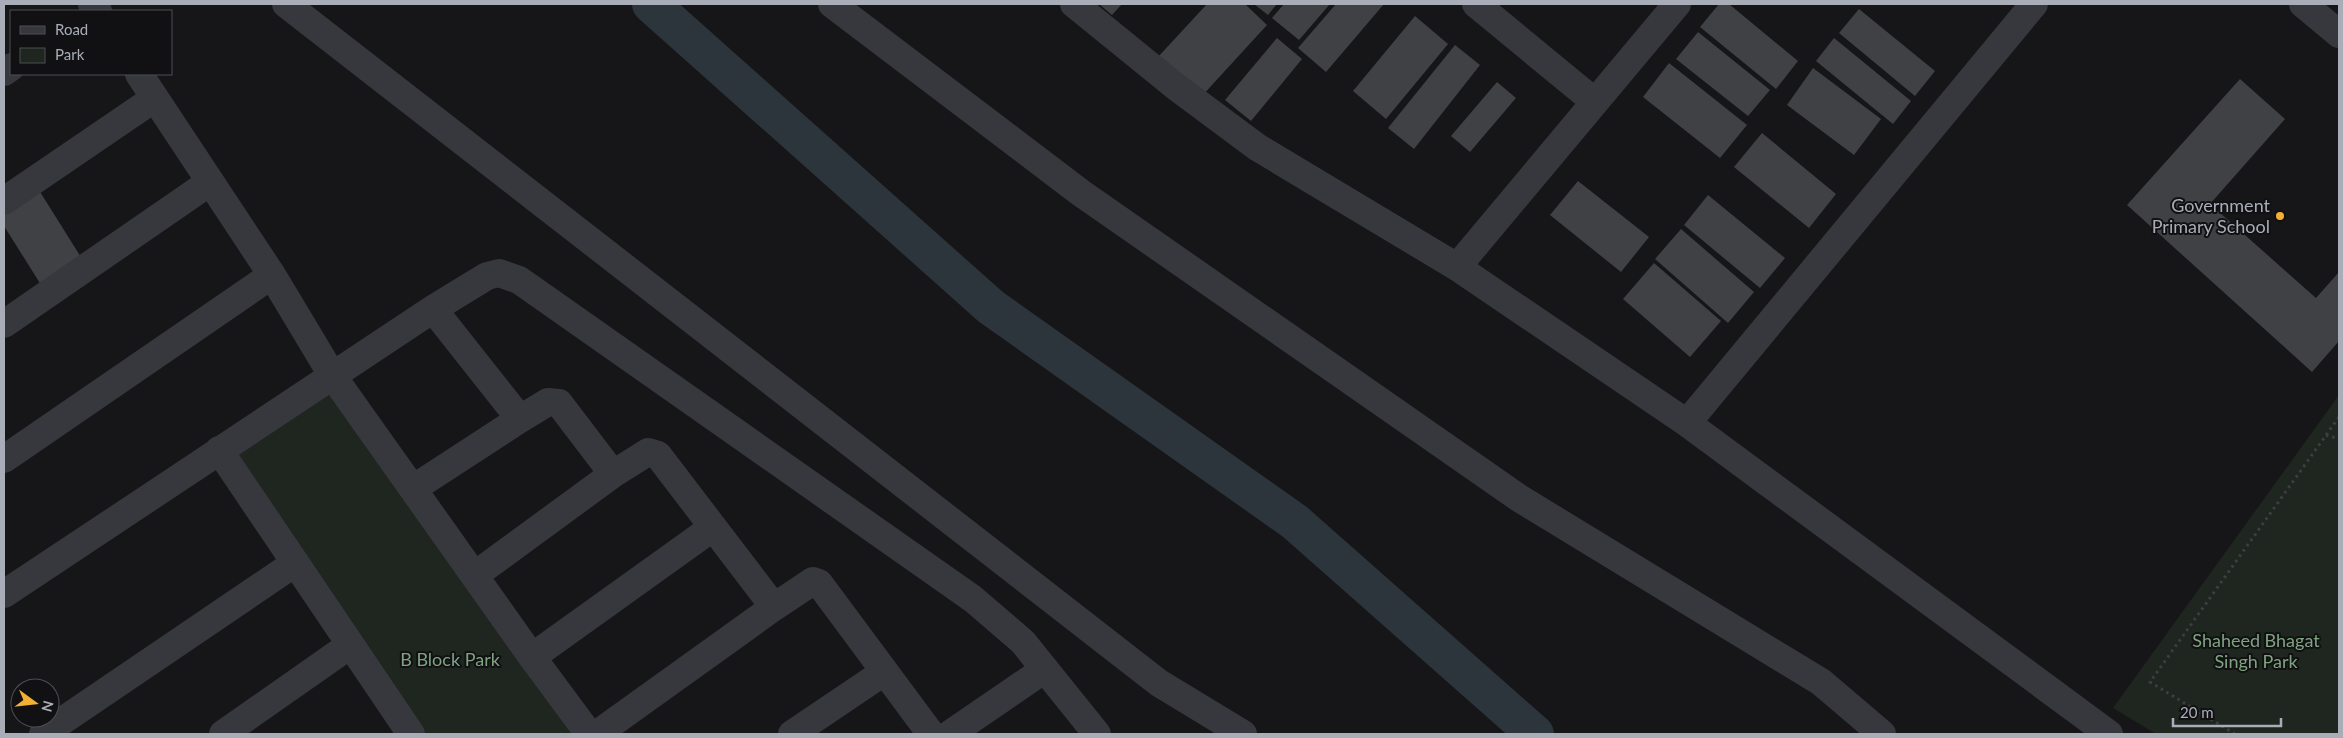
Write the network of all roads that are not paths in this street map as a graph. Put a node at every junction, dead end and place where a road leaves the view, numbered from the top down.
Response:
1 (286, 4) edge
2 (832, 4) edge
3 (1074, 4) edge
4 (1476, 4) edge
5 (1676, 4) edge
6 (2034, 4) edge
7 (2303, 4) edge
8 (2339, 34) edge
9 (140, 75) edge
10 (155, 98) junction
11 (1595, 102) junction
12 (210, 182) junction
13 (4, 201) edge
14 (1457, 267) junction
15 (272, 275) junction
16 (433, 309) junction
17 (4, 324) edge
18 (332, 375) junction
19 (520, 419) junction
20 (1687, 423) junction
21 (219, 450) junction
22 (4, 459) edge
23 (613, 474) junction
24 (414, 488) junction
25 (712, 528) junction
26 (295, 563) junction
27 (475, 575) junction
28 (4, 594) edge
29 (774, 607) junction
30 (350, 644) junction
31 (532, 657) junction
32 (1045, 669) junction
33 (884, 672) junction
34 (43, 734) edge
35 (223, 734) edge
36 (411, 734) edge
37 (589, 734) edge
38 (597, 734) edge
39 (792, 734) edge
40 (931, 734) edge
41 (950, 734) edge
42 (1097, 734) edge
43 (1243, 734) edge
44 (1882, 734) edge
45 (2109, 734) edge

1 - 43 street
2 - 44 street
3 - 14 street
4 - 11 street
5 - 11 street
6 - 20 street
7 - 8 street
9 - 10 street
10 - 12 street
10 - 13 street
11 - 14 street
12 - 15 street
12 - 17 street
14 - 20 street
15 - 18 street
15 - 22 street
16 - 18 street
16 - 19 street
16 - 32 street
18 - 21 street
18 - 24 street
19 - 23 street
19 - 24 street
20 - 45 street
21 - 26 street
21 - 28 street
23 - 25 street
23 - 27 street
24 - 27 street
25 - 29 street
25 - 31 street
26 - 30 street
26 - 34 street
27 - 31 street
29 - 33 street
29 - 38 street
30 - 35 street
30 - 36 street
31 - 37 street
32 - 41 street
32 - 42 street
33 - 39 street
33 - 40 street

